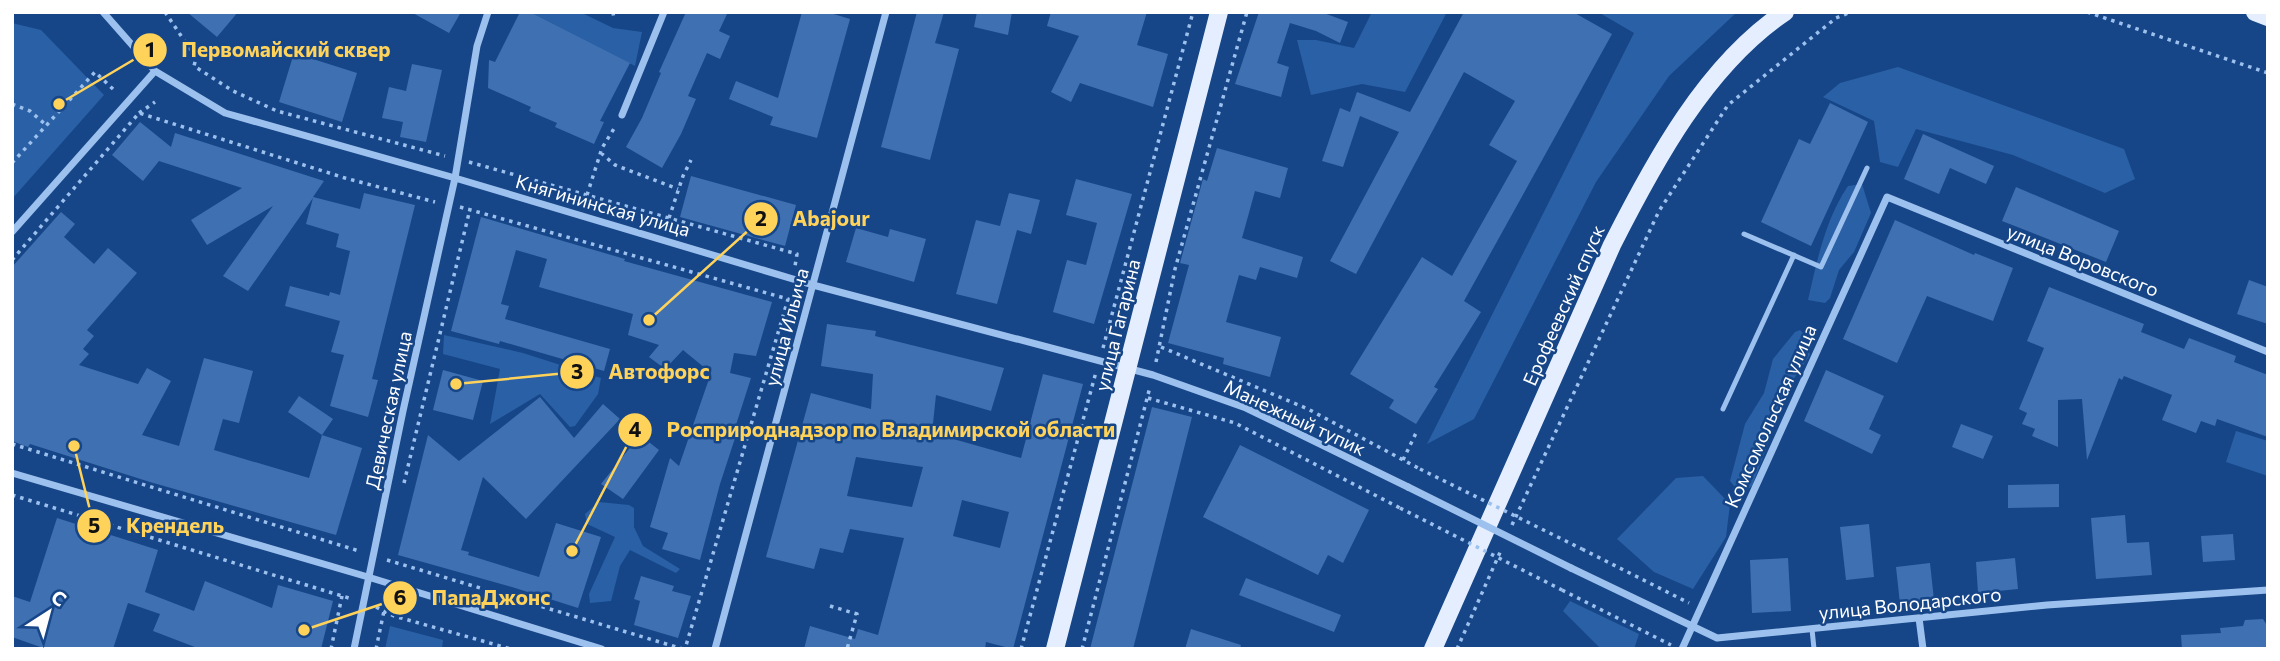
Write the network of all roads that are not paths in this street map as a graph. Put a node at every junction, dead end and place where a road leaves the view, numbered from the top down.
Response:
1 (103, 12) edge
2 (488, 12) edge
3 (664, 12) edge
4 (886, 12) edge
5 (1219, 12) edge
6 (1785, 12) edge
7 (1796, 12) edge
8 (2256, 12) edge
9 (1770, 17) edge
10 (2268, 17) edge
11 (155, 71) junction
12 (622, 115) road end
13 (1867, 168) dead end
14 (455, 178) junction
15 (1887, 197) joint
16 (12, 232) edge
17 (1744, 234) dead end
18 (1794, 255) junction
19 (813, 285) junction
20 (2268, 352) edge
21 (1128, 368) junction
22 (1723, 409) dead end
23 (12, 473) edge
24 (1572, 568) joint
25 (368, 577) junction
26 (2268, 590) edge
27 (1919, 618) junction
28 (1692, 627) junction
29 (1812, 629) junction
30 (354, 649) edge
31 (602, 649) edge
32 (715, 649) edge
33 (1055, 649) edge
34 (1433, 649) edge
35 (1681, 649) edge
36 (1814, 649) edge
37 (1923, 649) edge

1 - 11 street, Княгининская улица
2 - 14 street, Девическая улица
3 - 12 street
4 - 19 street, улица Ильича
5 - 21 main road, улица Гагарина
6 - 9 main road, Ерофеевский спуск
7 - 9 main road
8 - 10 main road
9 - 34 main road, Ерофеевский спуск
11 - 14 street, Княгининская улица
11 - 16 street
13 - 18 lane
14 - 19 street, Княгининская улица
14 - 25 street, Девическая улица
15 - 20 street, улица Воровского
15 - 28 street, Комсомольская улица
17 - 18 lane
18 - 22 lane
19 - 21 street, Княгининская улица
19 - 32 street, улица Ильича
21 - 24 street, Манежный тупик, bridge
21 - 33 main road, улица Гагарина
23 - 25 street
24 - 28 street, улица Володарского
25 - 30 street, Девическая улица
25 - 31 street
26 - 27 street, улица Володарского
27 - 29 street, улица Володарского
27 - 37 street
28 - 29 street, улица Володарского
28 - 35 street, Комсомольская улица
29 - 36 lane

